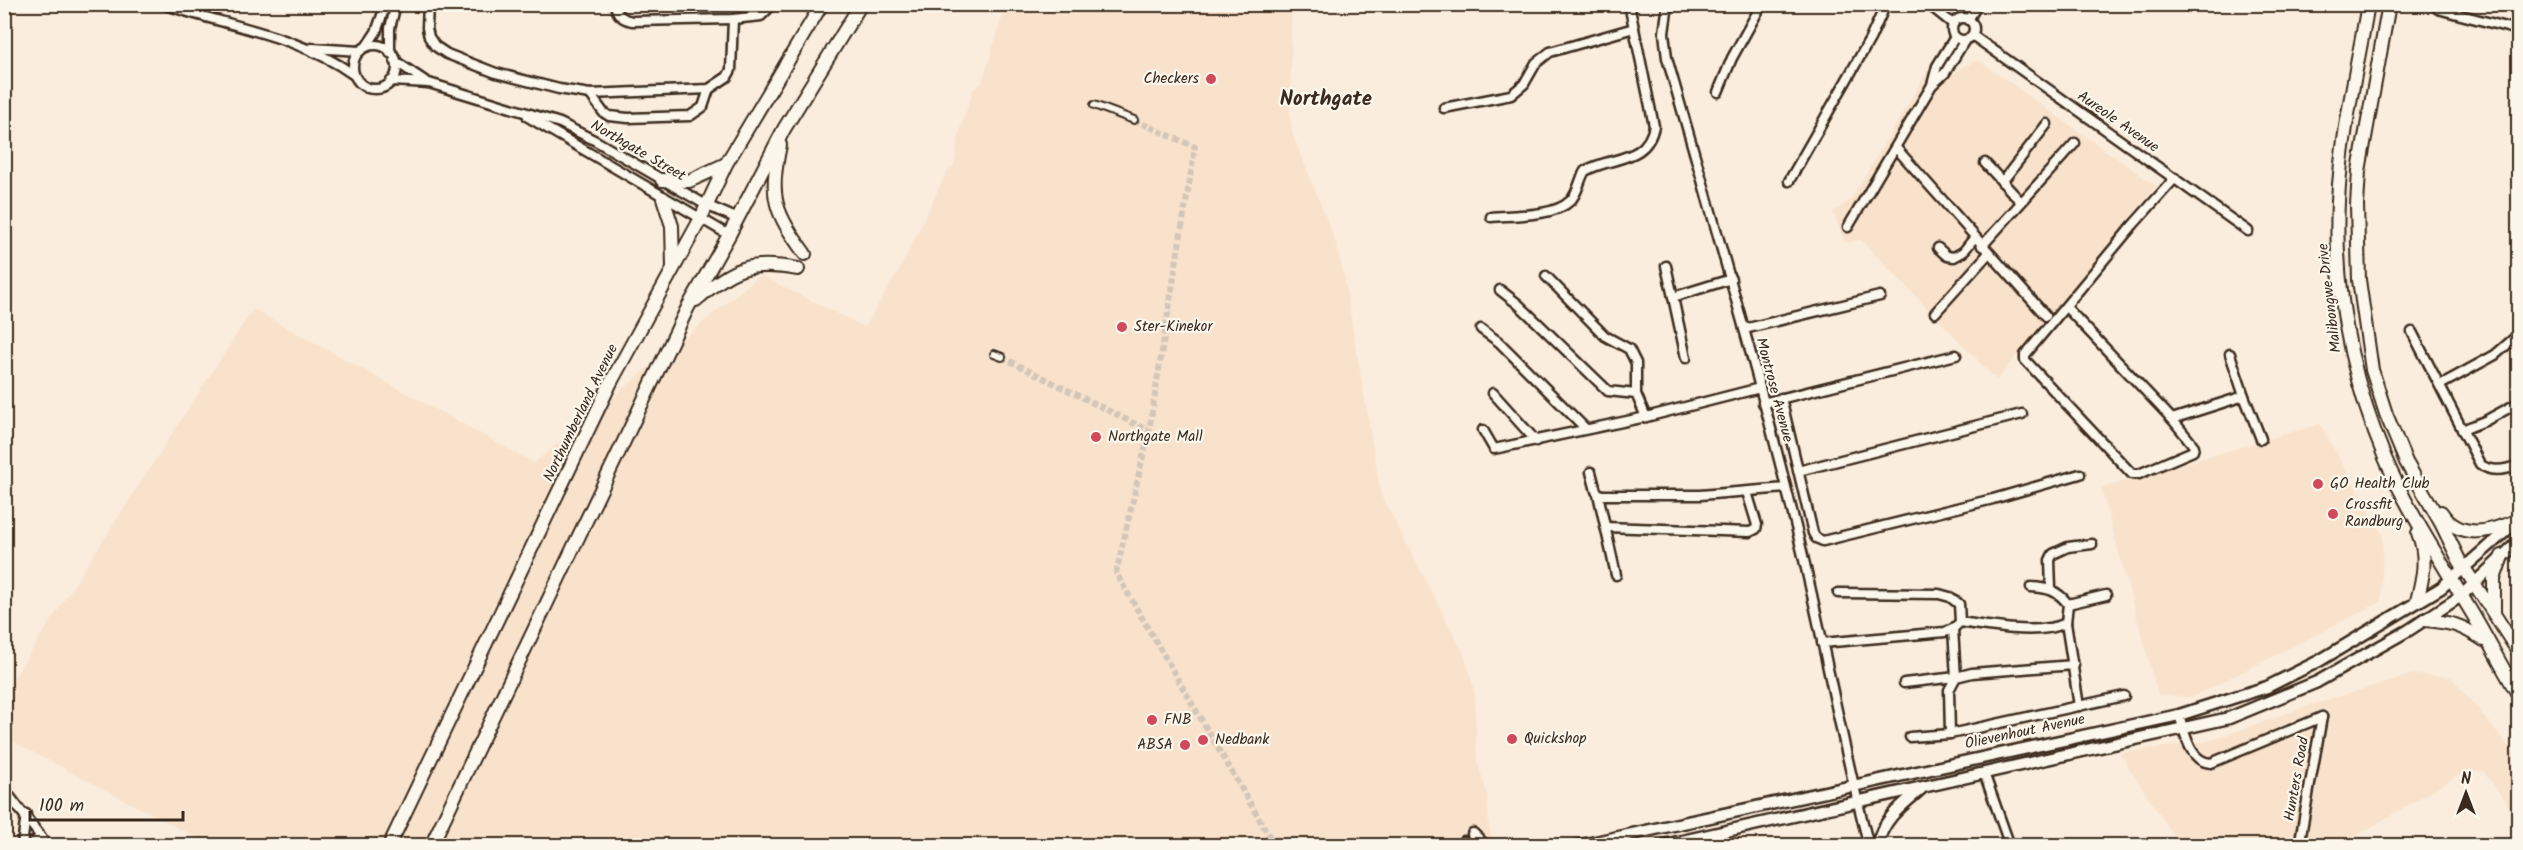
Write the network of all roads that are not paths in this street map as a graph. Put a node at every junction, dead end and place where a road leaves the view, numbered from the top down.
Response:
1 (164, 4) edge
2 (386, 4) edge
3 (396, 4) edge
4 (428, 4) edge
5 (615, 4) edge
6 (773, 4) edge
7 (822, 4) edge
8 (861, 4) edge
9 (1629, 4) edge
10 (1668, 4) edge
11 (1762, 4) edge
12 (1886, 4) edge
13 (1928, 4) edge
14 (1978, 4) edge
15 (2368, 4) edge
16 (2389, 4) edge
17 (2433, 4) edge
18 (383, 15) junction
19 (392, 18) junction
20 (734, 19) junction
21 (1968, 21) junction
22 (1953, 24) junction
23 (1634, 28) junction
24 (2518, 30) edge
25 (1955, 37) junction
26 (1969, 37) junction
27 (306, 48) junction
28 (363, 49) junction
29 (393, 57) junction
30 (354, 75) junction
31 (391, 81) junction
32 (429, 83) junction
33 (1932, 85) junction
34 (709, 89) junction
35 (1718, 92) dead end
36 (590, 94) junction
37 (1094, 105) dead end
38 (1444, 108) dead end
39 (521, 112) junction
40 (1134, 120) tunnel mouth
41 (2047, 124) dead end
42 (784, 129) junction
43 (2075, 143) dead end
44 (1896, 148) junction
45 (1985, 163) dead end
46 (726, 164) junction
47 (2175, 178) junction
48 (662, 180) junction
49 (1790, 181) dead end
50 (2002, 182) junction
51 (663, 198) junction
52 (2021, 202) junction
53 (707, 206) junction
54 (1491, 217) dead end
55 (738, 219) junction
56 (700, 220) junction
57 (1848, 227) dead end
58 (2248, 231) dead end
59 (729, 235) junction
60 (1975, 237) junction
61 (1982, 246) junction
62 (1938, 248) dead end
63 (1989, 253) junction
64 (805, 254) dead end
65 (1666, 266) dead end
66 (798, 269) dead end
67 (672, 271) junction
68 (1546, 276) dead end
69 (1731, 279) junction
70 (1500, 290) dead end
71 (1880, 296) dead end
72 (1673, 297) junction
73 (688, 307) junction
74 (2066, 307) junction
75 (1935, 313) dead end
76 (2046, 316) dead end
77 (1481, 329) dead end
78 (1744, 329) junction
79 (2412, 332) dead end
80 (2518, 335) edge
81 (994, 354) dead end
82 (2230, 354) dead end
83 (1956, 355) dead end
84 (1002, 357) tunnel mouth
85 (1686, 358) dead end
86 (2440, 385) junction
87 (1760, 388) junction
88 (1493, 393) dead end
89 (1636, 394) junction
90 (2244, 396) junction
91 (1781, 398) junction
92 (1763, 403) junction
93 (2518, 403) edge
94 (2022, 414) dead end
95 (1646, 417) junction
96 (2172, 419) junction
97 (1586, 429) junction
98 (1483, 430) dead end
99 (2462, 430) junction
100 (2261, 439) dead end
101 (1536, 441) junction
102 (2406, 462) junction
103 (2518, 465) edge
104 (1798, 471) junction
105 (1591, 472) dead end
106 (2080, 474) dead end
107 (1786, 488) junction
108 (1747, 492) junction
109 (1598, 494) junction
110 (2407, 503) junction
111 (2518, 520) edge
112 (1605, 527) junction
113 (2518, 542) edge
114 (2092, 544) dead end
115 (2502, 556) junction
116 (2464, 568) junction
117 (1616, 575) dead end
118 (2452, 579) junction
119 (2474, 583) junction
120 (2031, 586) dead end
121 (2051, 589) junction
122 (1838, 593) dead end
123 (2106, 595) dead end
124 (2461, 596) junction
125 (2417, 601) junction
126 (2068, 604) junction
127 (2494, 613) junction
128 (2424, 620) junction
129 (2066, 623) junction
130 (1956, 625) junction
131 (2487, 643) junction
132 (1822, 644) junction
133 (2518, 651) edge
134 (2074, 665) junction
135 (1956, 677) junction
136 (1904, 683) dead end
137 (2518, 694) edge
138 (2124, 696) dead end
139 (2079, 706) junction
140 (2179, 715) junction
141 (2184, 730) junction
142 (1950, 734) junction
143 (1910, 737) dead end
144 (1984, 773) junction
145 (1853, 784) junction
146 (1923, 787) junction
147 (4, 789) edge
148 (1857, 801) junction
149 (26, 814) junction
150 (1473, 834) dead end
151 (40, 837) junction
152 (22, 846) edge
153 (29, 846) edge
154 (48, 846) edge
155 (389, 846) edge
156 (431, 846) edge
157 (1485, 846) edge
158 (1577, 846) edge
159 (1660, 846) edge
160 (1869, 846) edge
161 (1877, 846) edge
162 (2010, 846) edge
163 (2298, 846) edge

1 - 27 street
2 - 18 street
3 - 19 street
4 - 36 street
5 - 20 street
6 - 20 street
7 - 46 main road, Northumberland Avenue
8 - 42 main road
9 - 23 street
10 - 69 street, Montrose Avenue
11 - 35 street
12 - 49 street
13 - 22 street
14 - 21 street
15 - 110 main road, Malibongwe Drive
16 - 102 main road, Malibongwe Drive
17 - 24 street
18 - 19 street
18 - 28 street
19 - 29 street
20 - 34 street
21 - 22 street
21 - 26 street
22 - 25 street
23 - 38 street
23 - 54 street
25 - 26 street
25 - 33 street
26 - 33 street
26 - 47 street, Aureole Avenue
27 - 28 street
27 - 30 street
28 - 29 street
28 - 30 street
29 - 31 street
29 - 32 street, Northgate Street
30 - 31 street
31 - 32 street, Northgate Street
32 - 39 street, Northgate Street
33 - 44 street
34 - 36 street
34 - 36 street
37 - 40 street
39 - 48 street, Northgate Street
39 - 51 street, Northgate Street
41 - 50 street
42 - 55 main road
42 - 64 main road
43 - 52 street
44 - 57 street
44 - 60 street
45 - 50 street
46 - 48 main road
46 - 53 main road, Northumberland Avenue
47 - 58 street, Aureole Avenue
47 - 74 street
48 - 53 street, Northgate Street
50 - 52 street
51 - 56 street, Northgate Street
51 - 67 main road
52 - 61 street
53 - 55 street, Northgate Street
53 - 56 main road, Northumberland Avenue
55 - 59 main road
56 - 59 street, Northgate Street
56 - 67 main road, Northumberland Avenue
59 - 73 main road
60 - 61 street
60 - 62 street
61 - 63 street
63 - 75 street
63 - 76 street
65 - 72 street
66 - 73 main road
67 - 155 main road, Northumberland Avenue
68 - 89 street
69 - 72 street
69 - 78 street, Montrose Avenue
70 - 89 street
71 - 78 street
72 - 85 street
73 - 156 main road
74 - 96 street
74 - 96 street
77 - 97 street
78 - 87 street, Montrose Avenue
79 - 86 street
80 - 86 street
81 - 84 street
82 - 90 street
83 - 91 street
86 - 99 street
87 - 92 street, Montrose Avenue
87 - 95 street
88 - 101 street
89 - 95 street
90 - 96 street
90 - 100 street
91 - 92 street
91 - 104 street
92 - 107 street, Montrose Avenue
93 - 99 street
94 - 104 street
95 - 97 street
97 - 101 street
98 - 101 street
99 - 103 street
102 - 111 main road
102 - 116 main road, Malibongwe Drive
104 - 106 street
105 - 109 street
107 - 108 street
107 - 132 street, Montrose Avenue
108 - 109 street
108 - 112 street
109 - 112 street
110 - 118 main road, Malibongwe Drive
110 - 125 main road
111 - 116 street, Olievenhout Avenue
112 - 117 street
113 - 115 street, Olievenhout Avenue
114 - 121 street
115 - 119 street, Olievenhout Avenue
115 - 127 main road
116 - 118 street, Olievenhout Avenue
116 - 119 main road, Malibongwe Drive
118 - 124 main road, Malibongwe Drive
118 - 125 street, Olievenhout Avenue
119 - 124 street, Olievenhout Avenue
119 - 127 main road, Malibongwe Drive
120 - 121 street
121 - 126 street
122 - 130 street
123 - 126 street
124 - 128 street, Olievenhout Avenue
124 - 131 main road, Malibongwe Drive
125 - 140 street, Olievenhout Avenue
126 - 129 street
127 - 133 main road, Malibongwe Drive
128 - 131 main road
128 - 141 street, Olievenhout Avenue
129 - 130 street
129 - 134 street
130 - 132 street
130 - 135 street
131 - 137 main road, Malibongwe Drive
132 - 145 street, Montrose Avenue
134 - 135 street
134 - 139 street
135 - 136 street
135 - 142 street
138 - 139 street
139 - 142 street
140 - 141 street
140 - 145 street, Olievenhout Avenue
141 - 144 street, Olievenhout Avenue
141 - 163 street, Hunters Road
142 - 143 street
144 - 146 street, Olievenhout Avenue
144 - 162 street
145 - 148 street, Montrose Avenue
145 - 158 street, Olievenhout Avenue
146 - 148 street, Olievenhout Avenue
146 - 161 street
147 - 149 street
148 - 159 street, Olievenhout Avenue
148 - 160 street, Montrose Avenue
149 - 151 street
149 - 152 street
150 - 157 street
151 - 153 street
151 - 154 street

